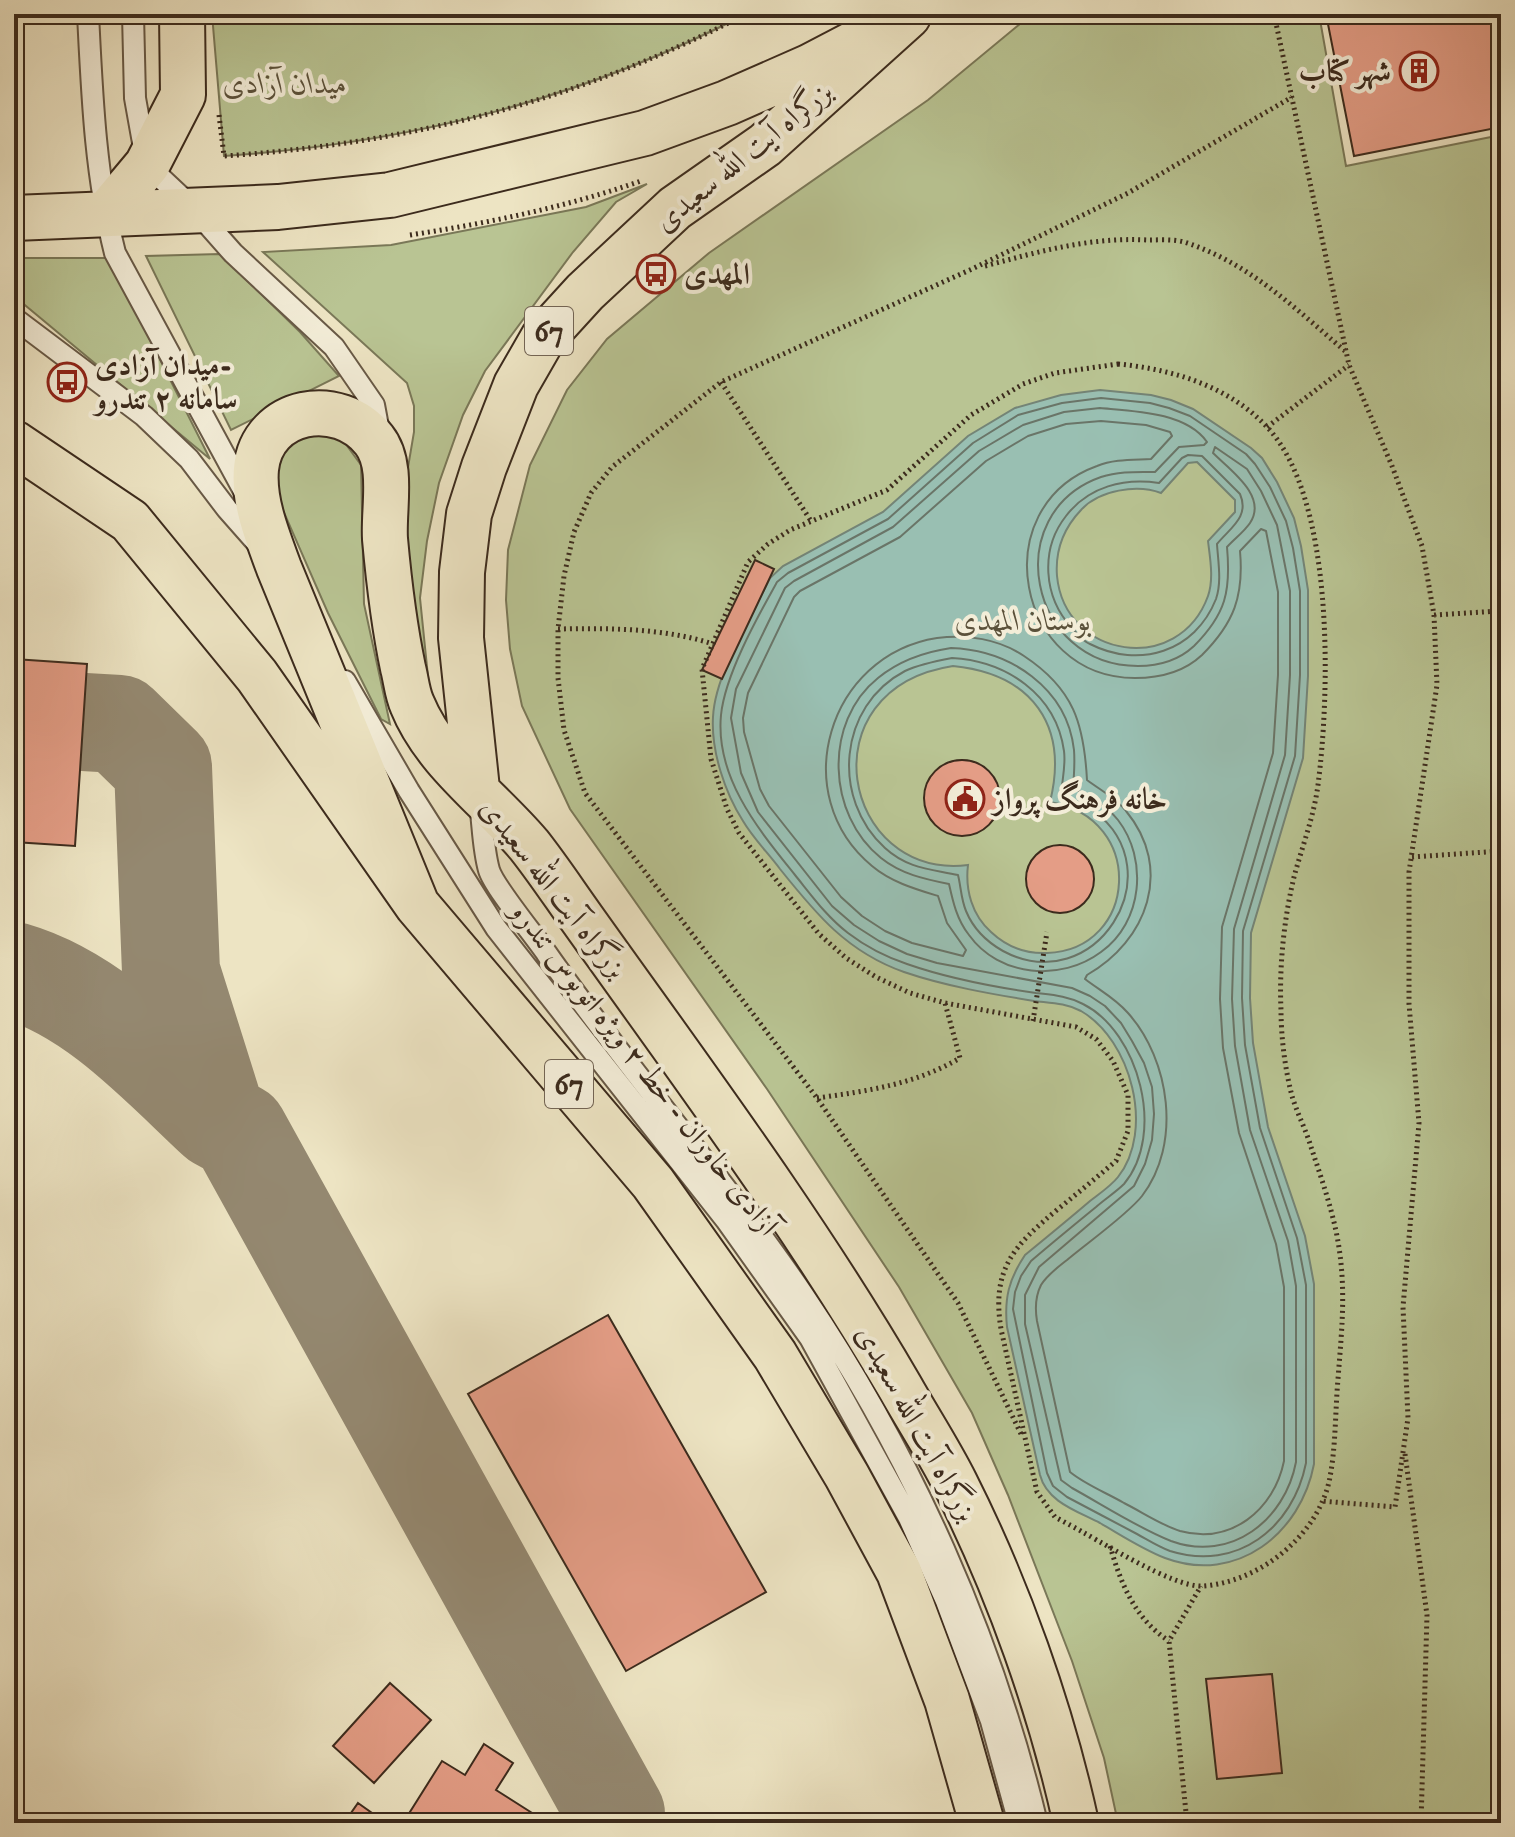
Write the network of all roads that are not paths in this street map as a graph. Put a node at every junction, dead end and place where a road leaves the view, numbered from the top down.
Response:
1 (88, 14) edge
2 (133, 14) edge
3 (182, 14) edge
4 (909, 15) edge
5 (147, 165) junction
6 (195, 210) junction
7 (106, 214) junction
8 (14, 218) edge
9 (14, 318) edge
10 (14, 443) edge
11 (384, 461) junction
12 (279, 568) junction
13 (477, 789) junction
14 (417, 905) junction
15 (982, 1823) edge
16 (1019, 1823) edge
17 (1037, 1823) edge
18 (1076, 1823) edge

1 - 7 lane
2 - 5 lane
3 - 5 highway
4 - 6 highway
4 - 13 highway, بزرگراه آیت الله سعیدی / 67
5 - 6 lane
5 - 7 highway
6 - 7 highway
6 - 11 lane
7 - 8 highway
7 - 12 lane
9 - 12 lane, آزادی خاوران - خط ۲ ویژه اتوبوس تندرو
10 - 14 highway, 67
11 - 12 highway
11 - 13 highway
12 - 14 highway
12 - 16 lane, آزادی خاوران - خط ۲ ویژه اتوبوس تندرو
13 - 17 lane, آزادی خاوران - خط ۲ ویژه اتوبوس تندرو
13 - 18 highway, بزرگراه آیت الله سعیدی
14 - 15 highway, 67

